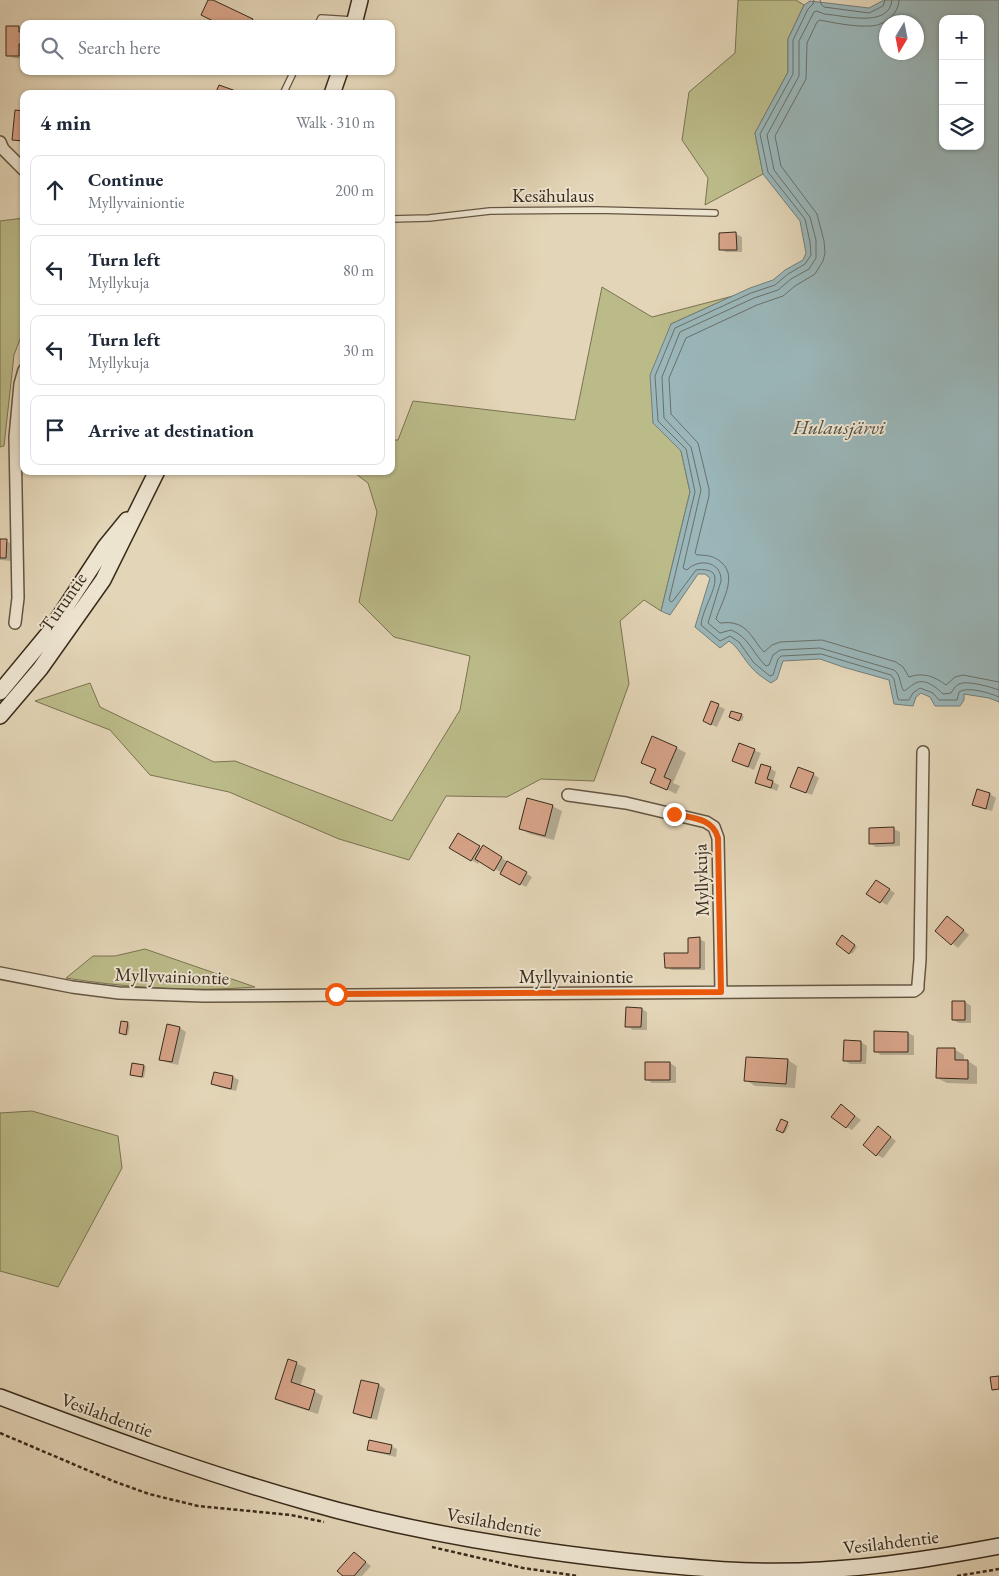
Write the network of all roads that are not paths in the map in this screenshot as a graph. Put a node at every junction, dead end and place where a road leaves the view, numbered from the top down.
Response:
1 (360, 0) edge
2 (320, 20) edge
3 (338, 20) edge
4 (355, 20) edge
5 (292, 75) edge
6 (339, 75) edge
7 (285, 90) edge
8 (333, 90) edge
9 (0, 142) edge
10 (20, 166) edge
11 (715, 213) dead end
12 (395, 219) edge
13 (20, 384) edge
14 (155, 475) edge
15 (141, 501) junction
16 (14, 623) dead end
17 (0, 692) edge
18 (0, 716) edge
19 (923, 752) dead end
20 (568, 795) dead end
21 (0, 974) edge
22 (721, 992) junction
23 (0, 1397) edge
24 (999, 1546) edge

1 - 4 main road
2 - 3 lane
5 - 7 lane
6 - 8 main road
9 - 10 street
11 - 12 lane, Kesähulaus
13 - 16 street
14 - 15 main road, Turuntie
15 - 17 main road, Turuntie
15 - 18 main road, Turuntie
19 - 22 street, Myllyvainiontie
20 - 22 street, Myllykuja
21 - 22 street, Myllyvainiontie
23 - 24 main road, Vesilahdentie

